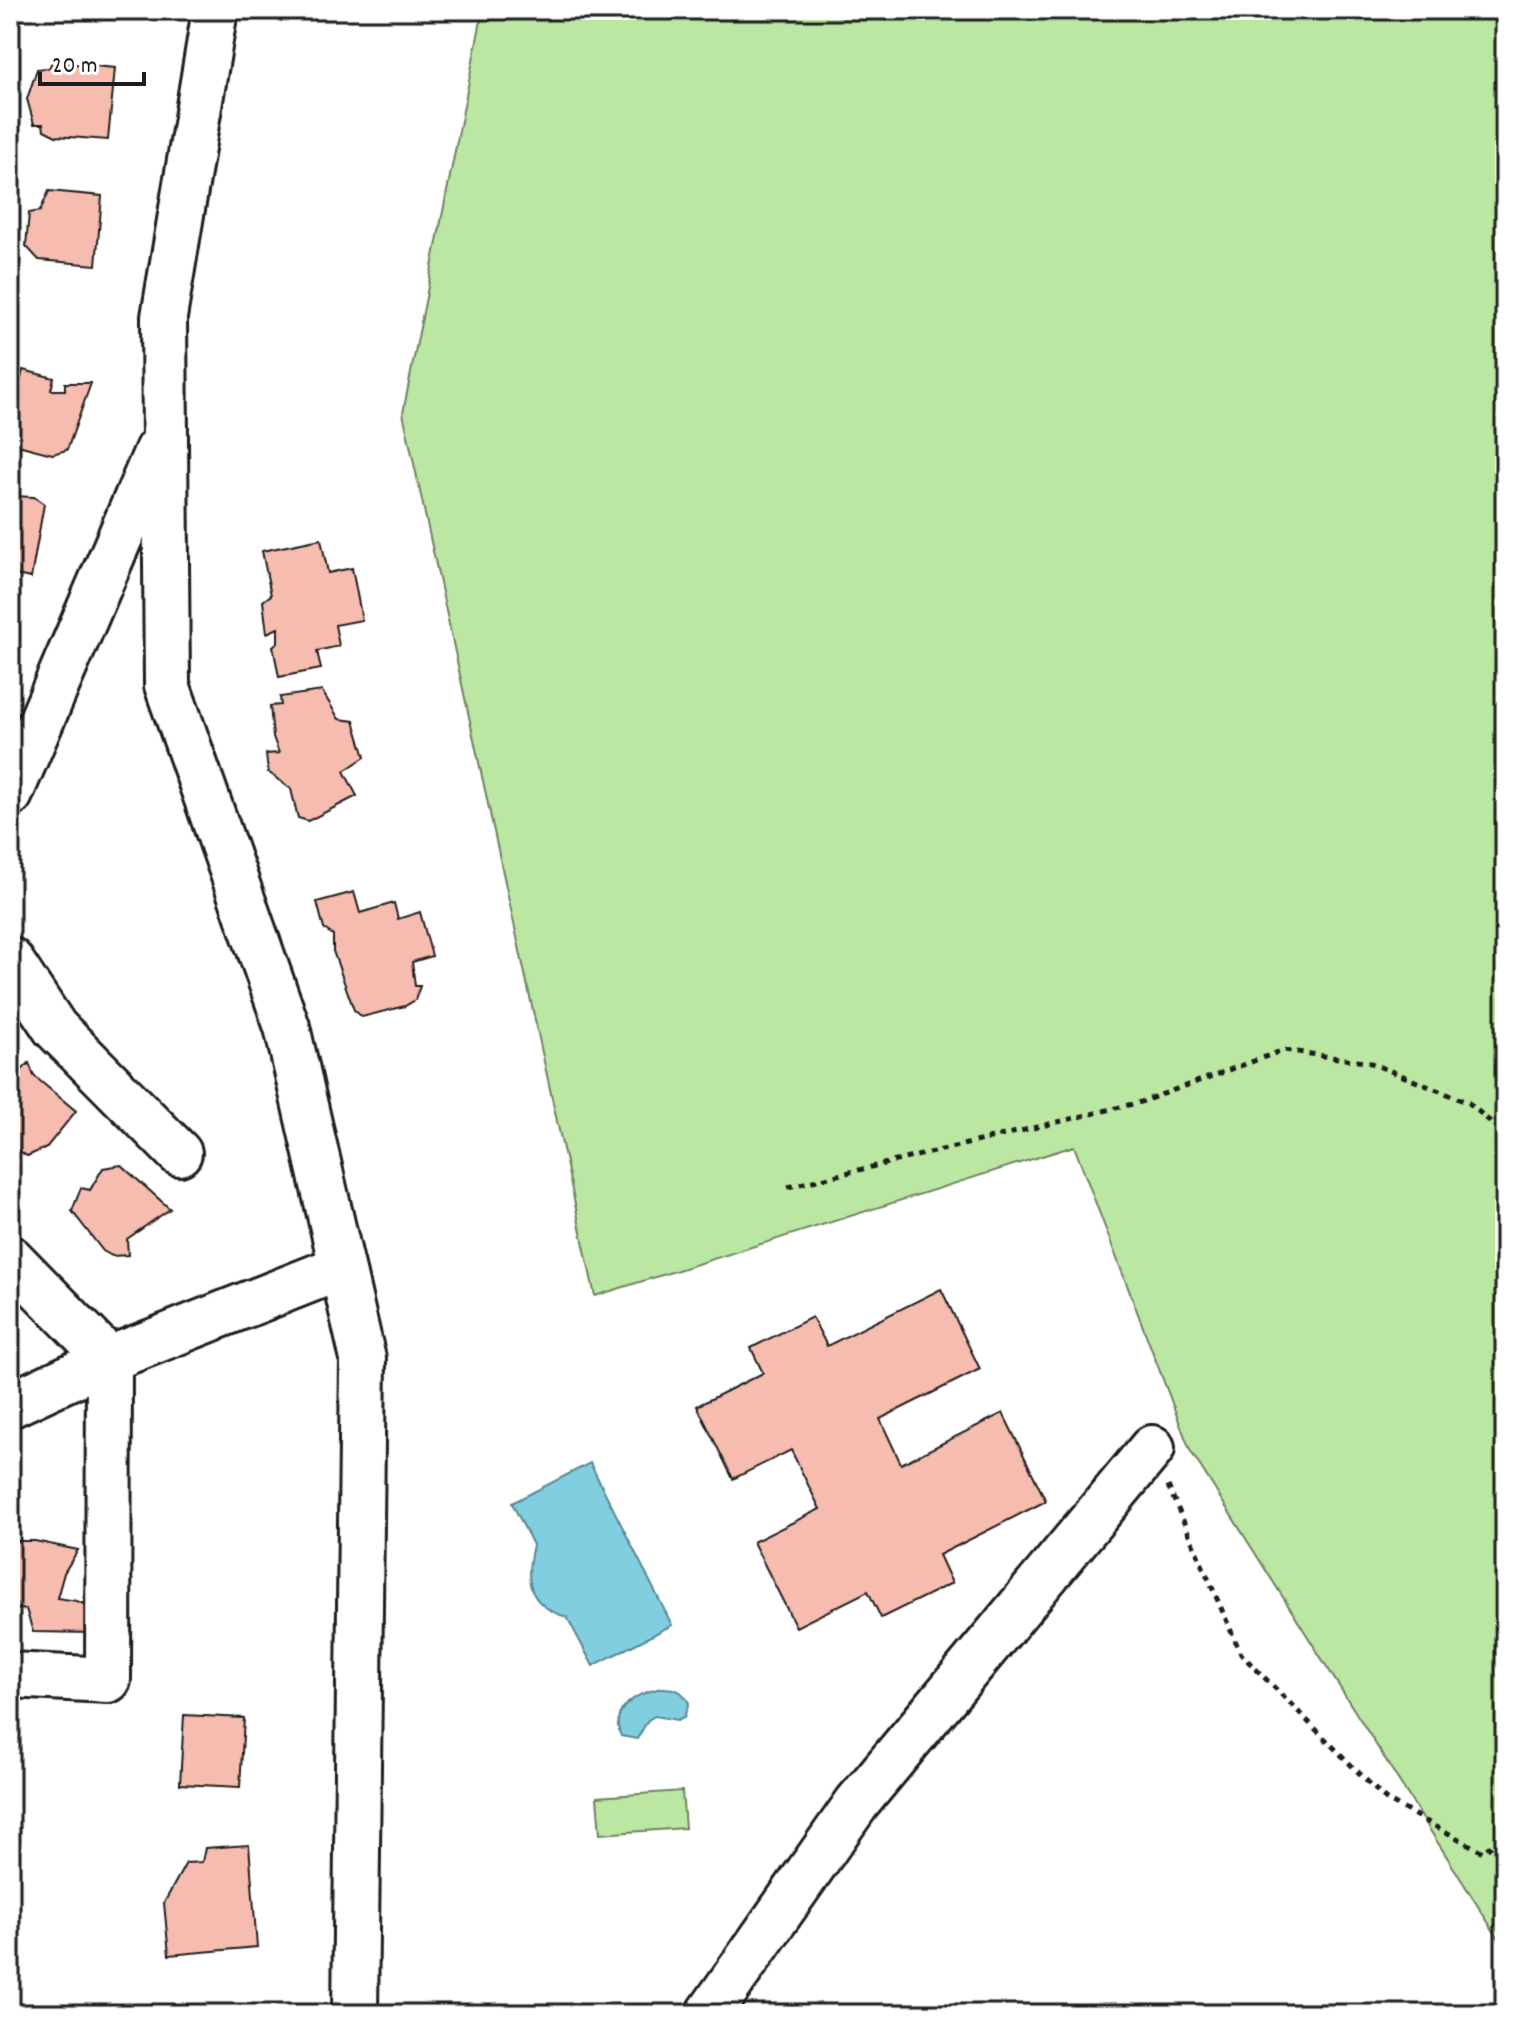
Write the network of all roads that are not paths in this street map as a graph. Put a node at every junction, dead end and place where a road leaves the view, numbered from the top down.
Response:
1 (215, 10) edge
2 (165, 433) junction
3 (10, 794) edge
4 (10, 960) edge
5 (179, 1153) dead end
6 (10, 1258) edge
7 (342, 1267) junction
8 (109, 1359) junction
9 (10, 1405) edge
10 (1152, 1448) road end
11 (10, 1675) edge
12 (355, 2014) edge
13 (709, 2014) edge

1 - 2 street
2 - 3 street
2 - 7 street
4 - 5 street
6 - 8 street
7 - 8 street
7 - 12 street
8 - 9 street
8 - 11 street
10 - 13 street

